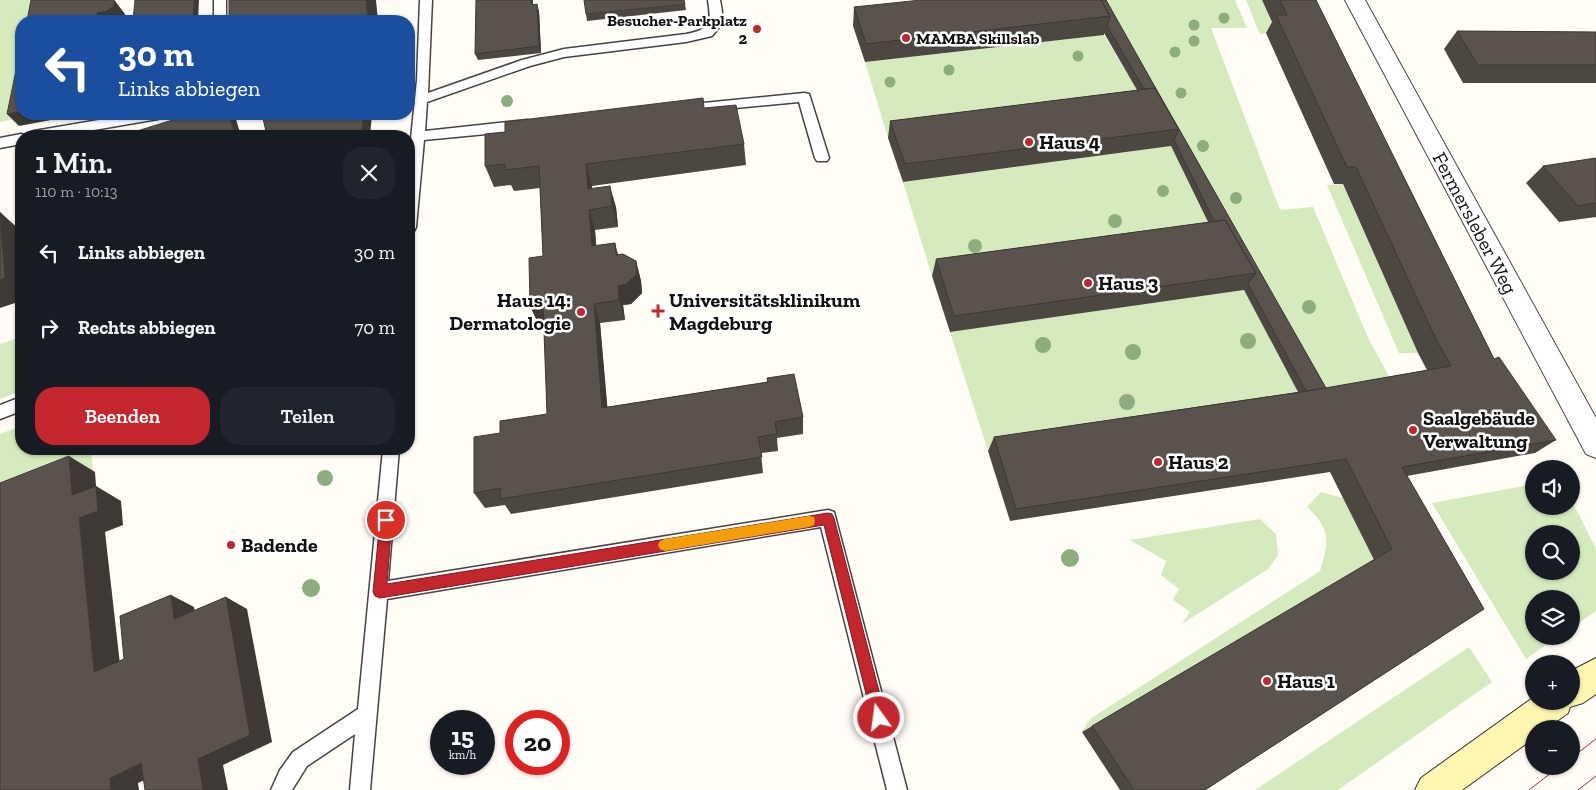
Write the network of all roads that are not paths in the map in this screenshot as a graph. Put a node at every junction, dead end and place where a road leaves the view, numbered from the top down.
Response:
1 (220, 0) edge
2 (426, 0) edge
3 (714, 0) edge
4 (1355, 0) edge
5 (220, 15) edge
6 (422, 80) junction
7 (415, 81) edge
8 (421, 100) junction
9 (670, 110) edge
10 (124, 120) edge
11 (545, 123) edge
12 (68, 130) edge
13 (417, 136) junction
14 (15, 140) edge
15 (0, 143) edge
16 (822, 158) dead end
17 (415, 159) edge
18 (15, 406) edge
19 (0, 412) edge
20 (1596, 445) edge
21 (391, 455) edge
22 (380, 592) junction
23 (1596, 674) edge
24 (1580, 685) edge
25 (1543, 710) edge
26 (367, 714) junction
27 (281, 790) edge
28 (360, 790) edge
29 (898, 790) edge
30 (1432, 790) edge

1 - 5 lane
2 - 6 lane
3 - 8 lane
4 - 20 street, Fermersleber Weg
6 - 7 lane
6 - 8 lane
8 - 13 lane
9 - 16 lane
10 - 12 lane
11 - 13 lane
13 - 17 lane
14 - 15 lane
18 - 19 lane
21 - 22 lane
22 - 26 lane
22 - 29 lane
23 - 24 main road
25 - 30 main road
26 - 27 lane
26 - 28 lane

